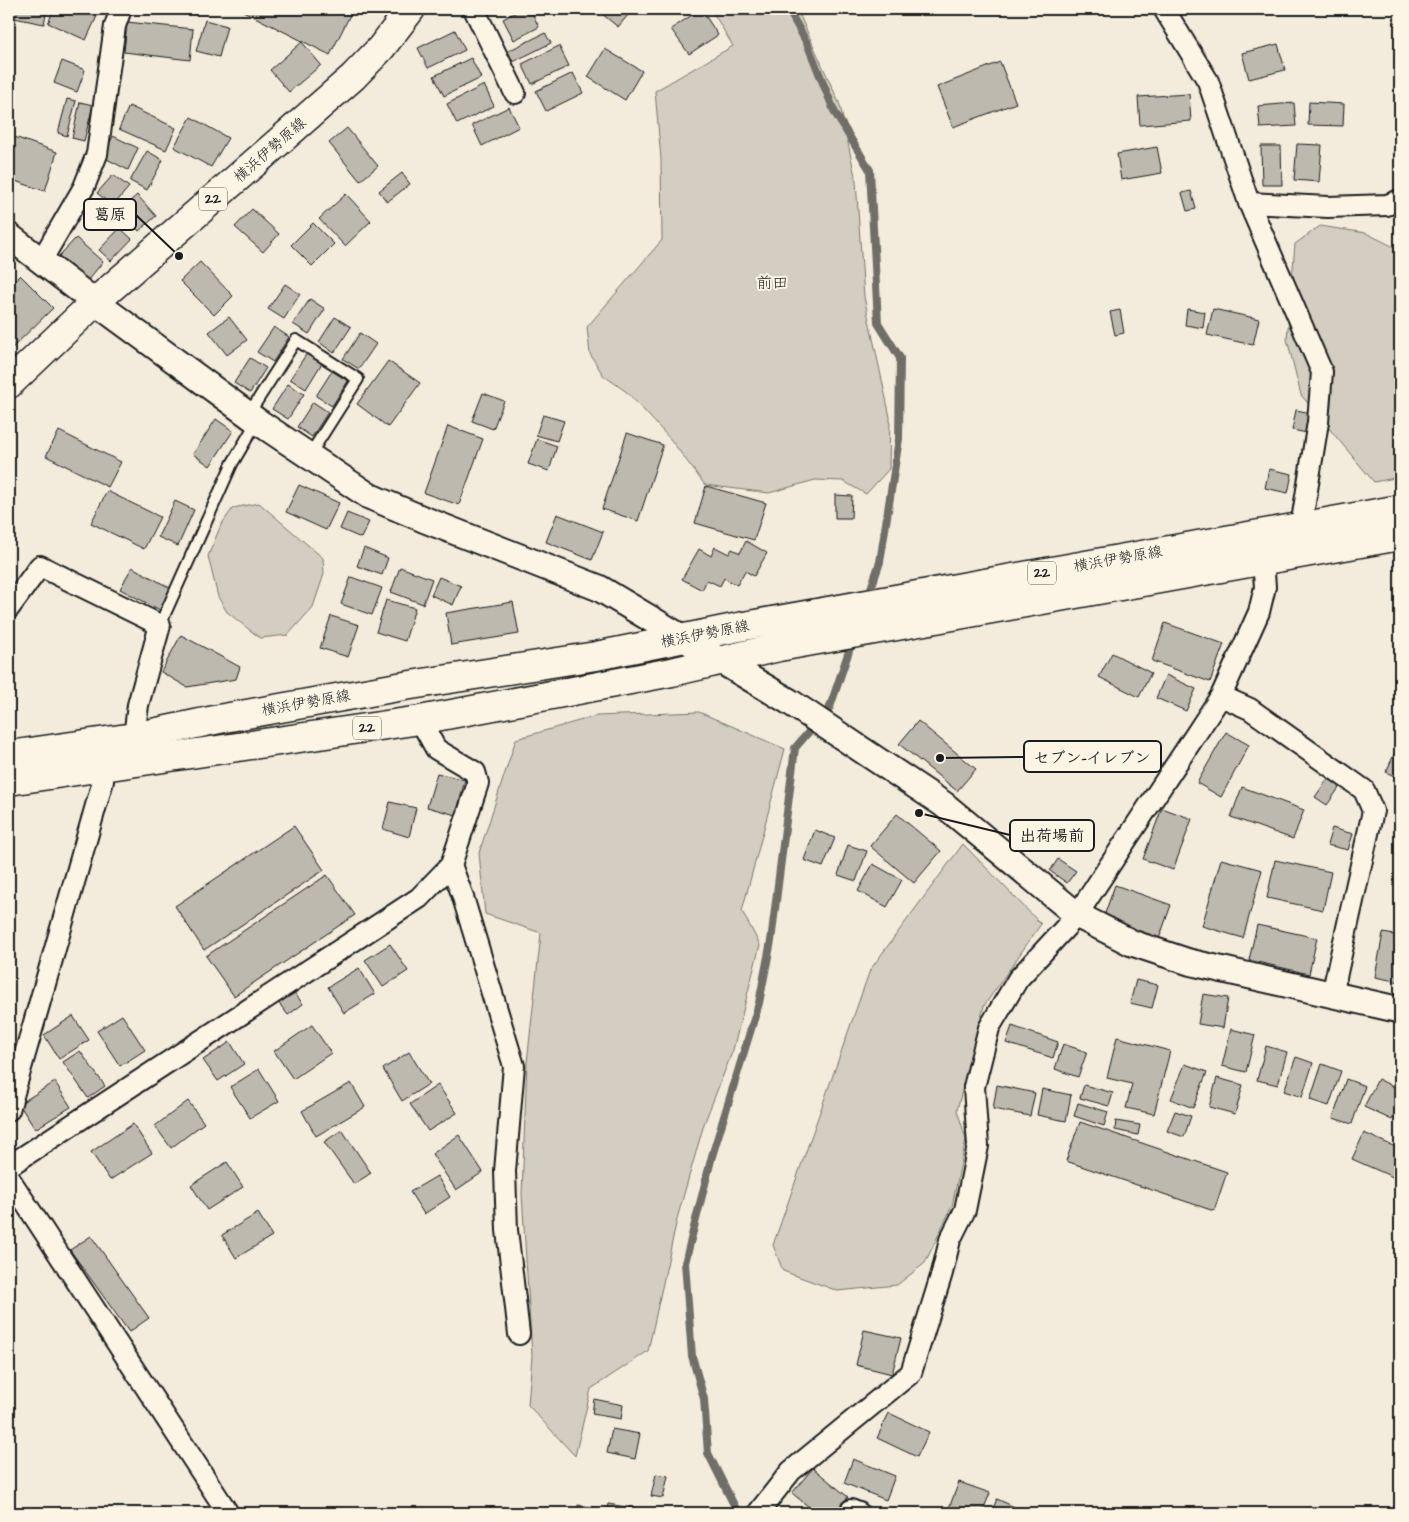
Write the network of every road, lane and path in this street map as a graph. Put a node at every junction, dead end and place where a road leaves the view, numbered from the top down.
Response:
1 (121, 9) edge
2 (411, 9) edge
3 (474, 9) edge
4 (1164, 9) edge
5 (515, 94) dead end
6 (1400, 200) edge
7 (1249, 203) junction
8 (9, 236) edge
9 (41, 261) junction
10 (95, 302) junction
11 (9, 384) edge
12 (253, 418) junction
13 (309, 456) junction
14 (1400, 509) edge
15 (1301, 527) junction
16 (1400, 536) edge
17 (1263, 560) junction
18 (9, 608) edge
19 (160, 625) junction
20 (685, 638) junction
21 (722, 660) junction
22 (1221, 696) junction
23 (420, 720) junction
24 (134, 737) junction
25 (9, 755) edge
26 (100, 768) junction
27 (9, 781) edge
28 (451, 865) junction
29 (1077, 915) junction
30 (1332, 994) junction
31 (1400, 1010) edge
32 (9, 1110) edge
33 (9, 1166) edge
34 (9, 1178) edge
35 (519, 1334) dead end
36 (228, 1513) edge
37 (758, 1513) edge

1 - 9 street
2 - 10 main road, 横浜伊勢原線 / 22
3 - 5 street
4 - 7 street
6 - 7 street
7 - 15 street
8 - 9 street
9 - 10 street
10 - 11 main road, 横浜伊勢原線 / 22
10 - 12 street
12 - 13 street
12 - 13 lane
12 - 19 lane
13 - 20 street
14 - 15 main road, 横浜伊勢原線 / 22
15 - 20 main road, 横浜伊勢原線 / 22
16 - 17 main road, 横浜伊勢原線 / 22
17 - 21 main road, 横浜伊勢原線 / 22
17 - 22 street
18 - 19 street
19 - 24 street
20 - 21 street
20 - 24 main road, 横浜伊勢原線 / 22
21 - 23 main road, 横浜伊勢原線 / 22
21 - 29 street
22 - 29 street
22 - 30 street
23 - 26 main road, 横浜伊勢原線 / 22
23 - 28 street
24 - 25 main road, 横浜伊勢原線 / 22
26 - 27 main road, 横浜伊勢原線 / 22
26 - 32 street
28 - 33 street
28 - 35 street
29 - 30 street
29 - 37 street
30 - 31 street
34 - 36 street

